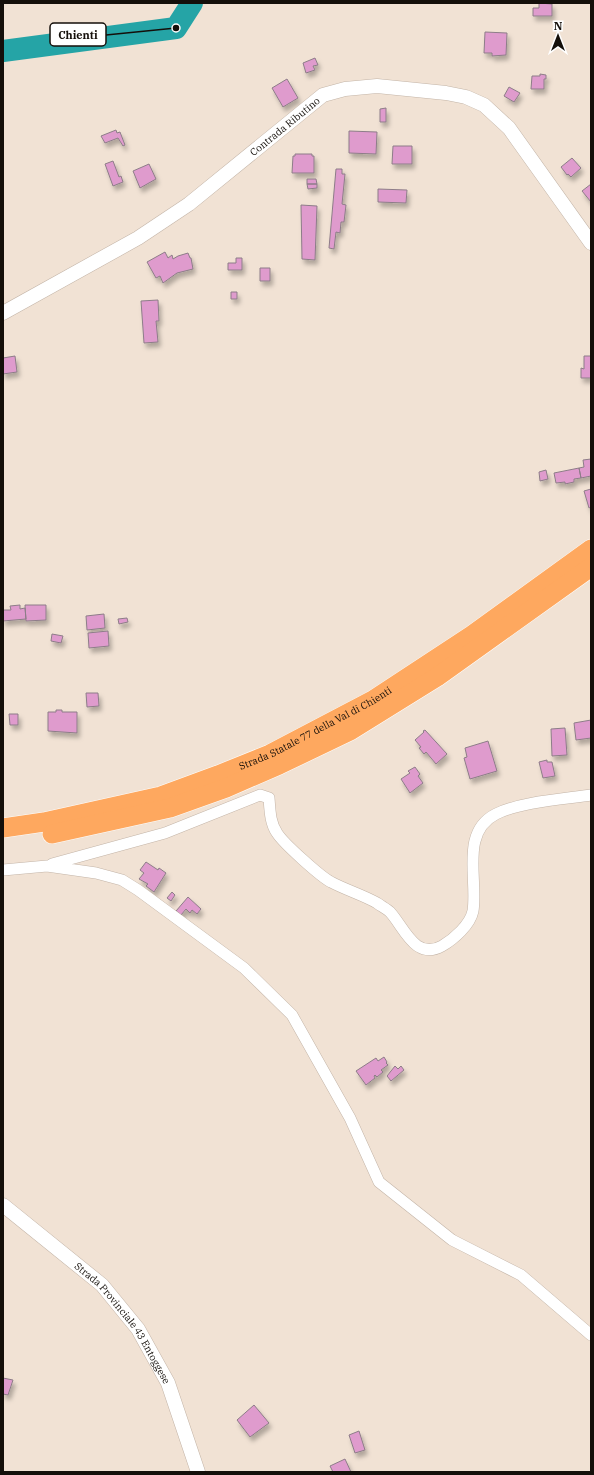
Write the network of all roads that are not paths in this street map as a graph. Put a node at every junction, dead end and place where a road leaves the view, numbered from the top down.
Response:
1 (591, 243) edge
2 (3, 313) edge
3 (591, 549) edge
4 (591, 567) edge
5 (591, 795) edge
6 (3, 828) edge
7 (3, 841) edge
8 (47, 866) junction
9 (3, 870) edge
10 (3, 1205) edge
11 (591, 1335) edge
12 (198, 1472) edge

1 - 2 street, Contrada Ributino
3 - 6 highway, Strada Statale 77 della Val di Chienti
4 - 7 highway, Strada Statale 77 della Val di Chienti
5 - 8 street
8 - 9 street
8 - 11 street
10 - 12 street, Strada Provinciale 43 Entoggese

